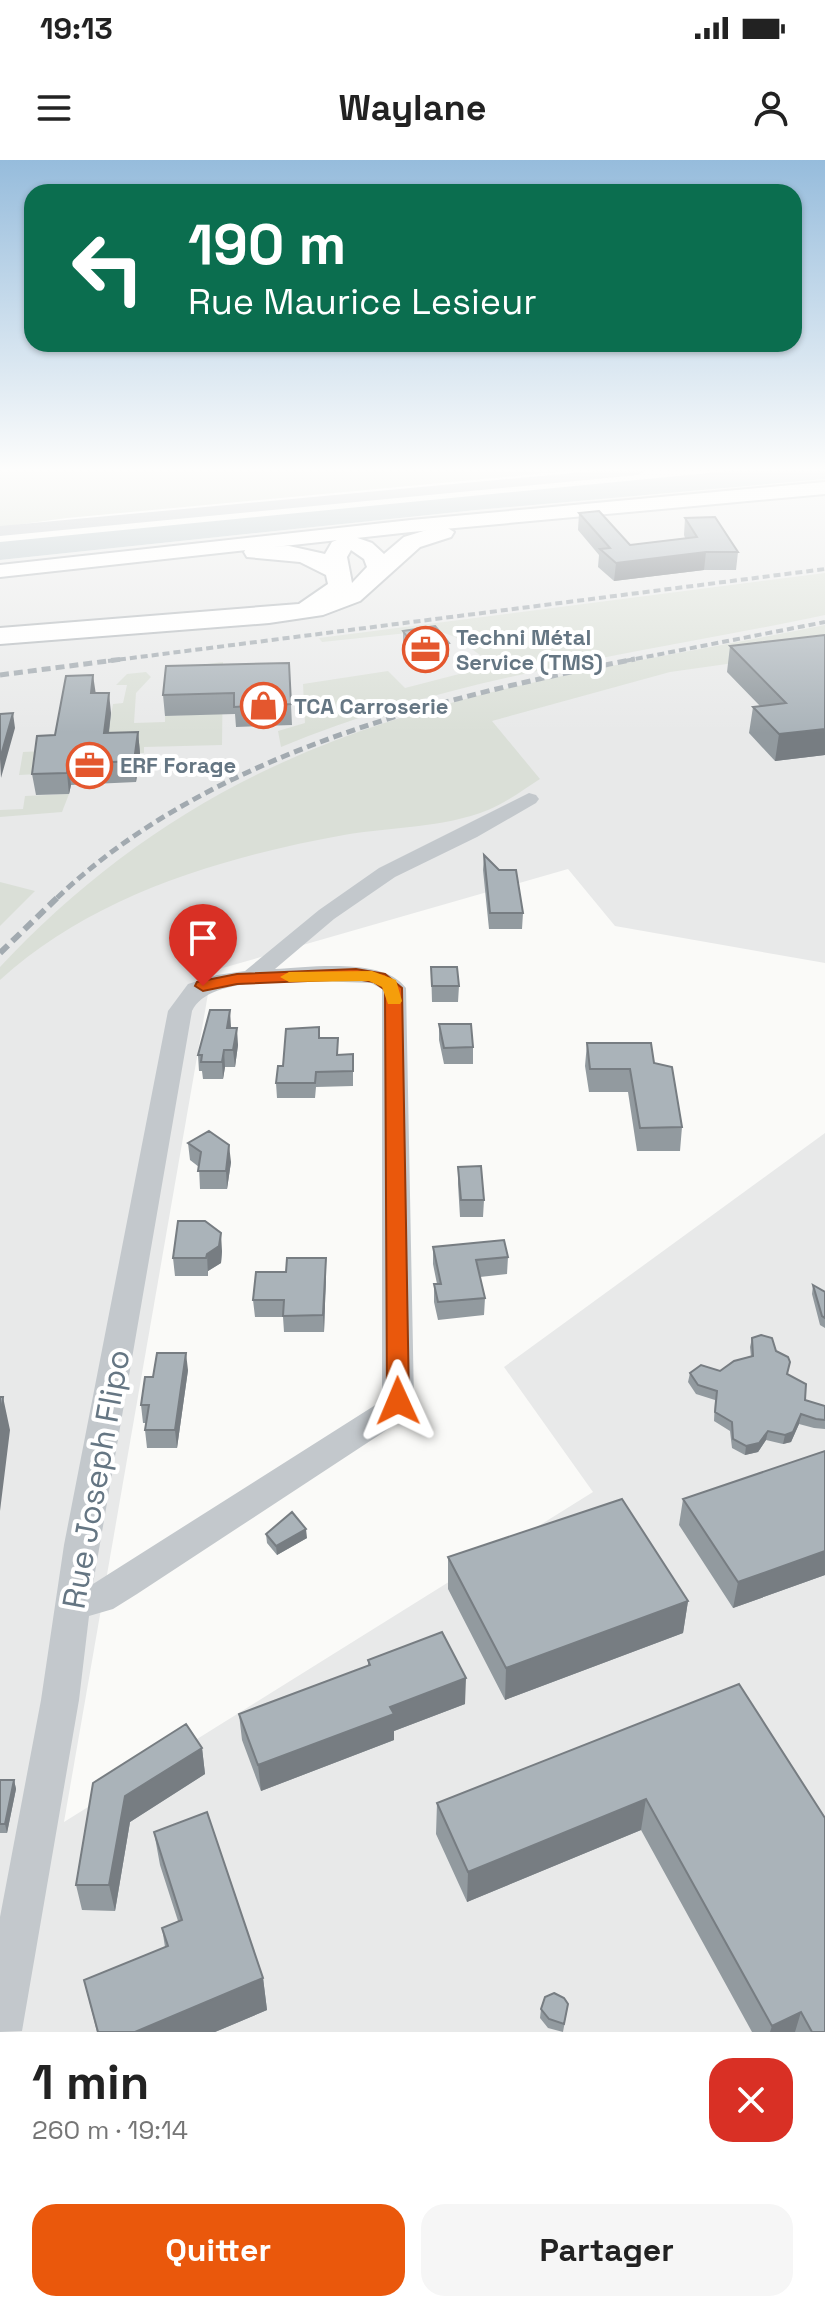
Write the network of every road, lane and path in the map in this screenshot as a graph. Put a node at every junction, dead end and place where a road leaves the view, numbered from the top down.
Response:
1 (114, 558) edge
2 (195, 558) edge
3 (312, 558) edge
4 (334, 558) edge
5 (375, 558) edge
6 (393, 558) edge
7 (0, 571) edge
8 (340, 574) junction
9 (372, 577) junction
10 (0, 579) edge
11 (0, 633) edge
12 (529, 799) dead end
13 (251, 978) junction
14 (73, 1605) junction
15 (0, 2031) edge

1 - 7 main road
2 - 10 main road
3 - 8 highway
4 - 8 highway
5 - 9 highway
6 - 9 highway
8 - 11 highway
9 - 11 highway
12 - 13 street
13 - 14 street, Rue Joseph Flipo
13 - 14 street, Rue Joseph Flipo
14 - 15 street, Rue Joseph Flipo

